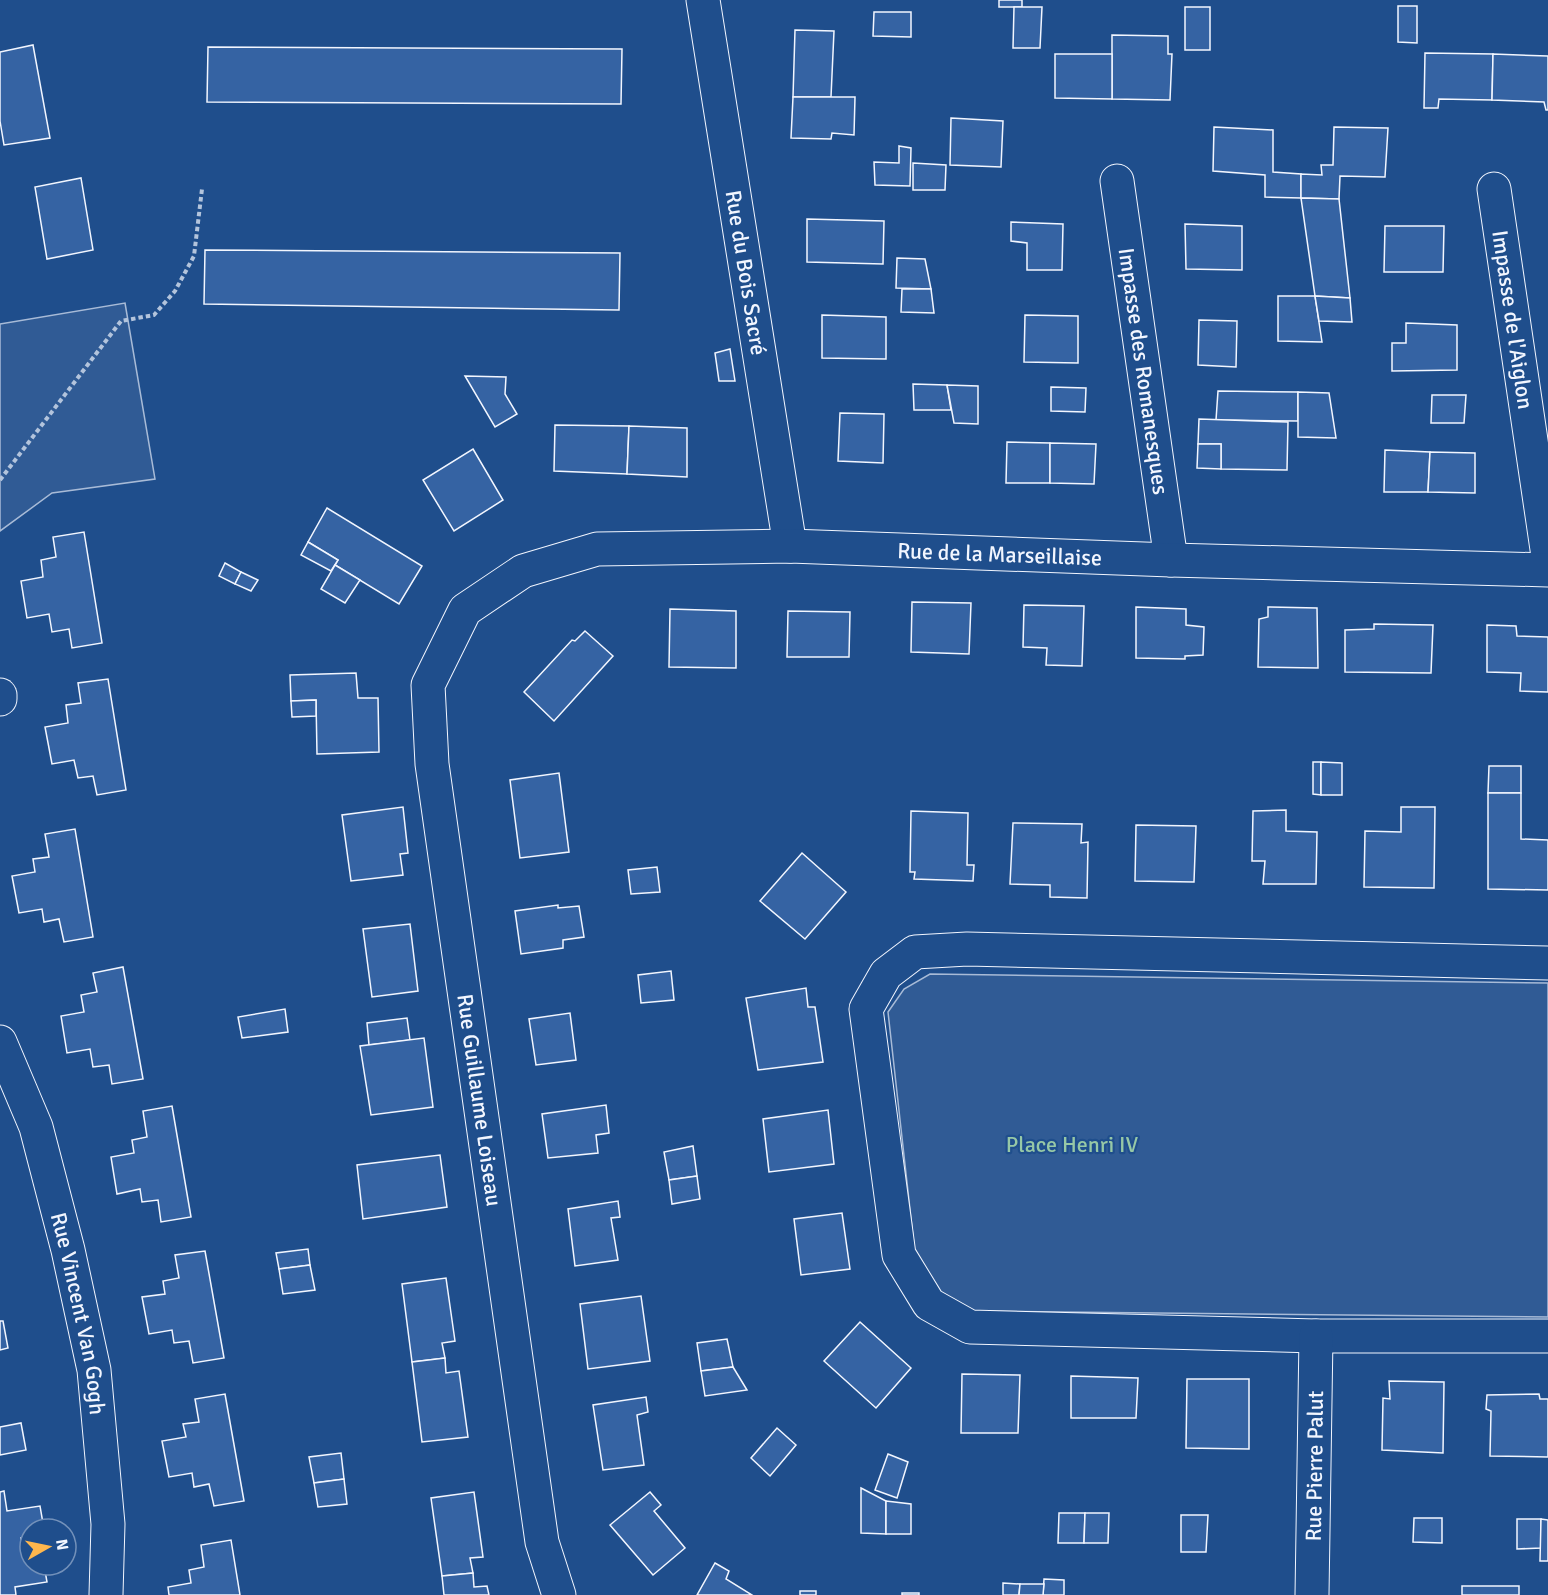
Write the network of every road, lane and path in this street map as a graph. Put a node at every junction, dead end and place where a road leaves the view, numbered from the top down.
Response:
1 (703, 0) edge
2 (1117, 182) dead end
3 (202, 189) dead end
4 (1494, 189) dead end
5 (0, 480) edge
6 (790, 546) junction
7 (1548, 556) edge
8 (1171, 560) junction
9 (1548, 570) edge
10 (465, 610) joint
11 (1548, 963) edge
12 (0, 1042) edge
13 (1548, 1335) edge
14 (1316, 1336) junction
15 (106, 1595) edge
16 (559, 1595) edge
17 (1312, 1595) edge

1 - 6 street, Rue du Bois Sacré
2 - 8 street, Impasse des Romanesques
3 - 5 path
4 - 7 street, Impasse de l'Aiglon
6 - 8 street, Rue de la Marseillaise
6 - 10 street, Rue de la Marseillaise
8 - 9 street, Rue de la Marseillaise
10 - 16 street, Rue Guillaume Loiseau
11 - 14 street
12 - 15 street, Rue Vincent Van Gogh
13 - 14 street
14 - 17 street, Rue Pierre Palut

